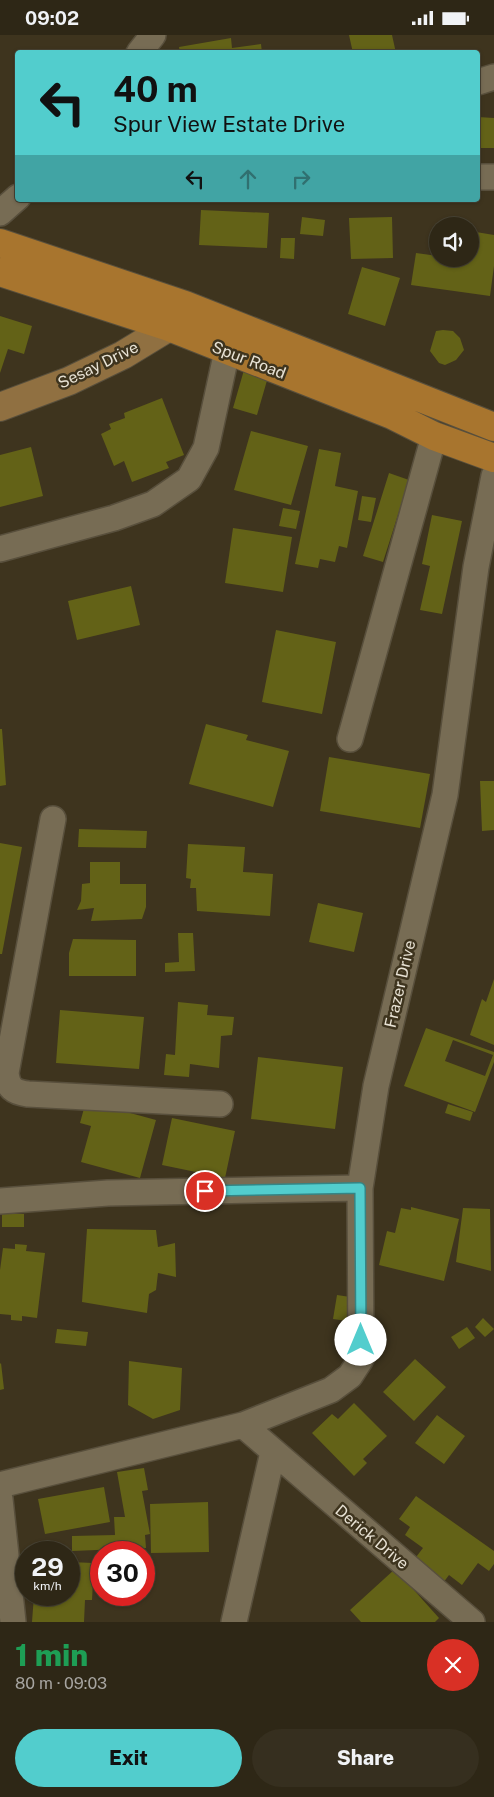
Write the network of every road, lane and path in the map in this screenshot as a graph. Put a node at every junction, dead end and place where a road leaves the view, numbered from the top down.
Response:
1 (153, 35) edge
2 (141, 50) edge
3 (494, 77) edge
4 (480, 81) edge
5 (480, 177) edge
6 (494, 177) edge
7 (15, 200) edge
8 (0, 213) edge
9 (0, 243) edge
10 (0, 272) edge
11 (185, 305) junction
12 (236, 325) junction
13 (169, 327) junction
14 (227, 351) junction
15 (396, 403) junction
16 (0, 407) edge
17 (494, 427) edge
18 (434, 436) junction
19 (494, 458) edge
20 (494, 476) edge
21 (0, 549) edge
22 (350, 739) dead end
23 (53, 819) dead end
24 (220, 1104) dead end
25 (360, 1188) junction
26 (0, 1201) edge
27 (243, 1425) junction
28 (273, 1452) junction
29 (0, 1485) edge
30 (0, 1499) edge
31 (13, 1622) edge
32 (234, 1622) edge
33 (472, 1622) edge

1 - 2 street
3 - 4 street
5 - 6 street
7 - 8 street
9 - 11 main road, Spur Road
10 - 13 main road, Spur Road
11 - 12 main road, Spur Road
11 - 13 street, Sesay Drive
12 - 14 street
12 - 15 main road, Spur Road
13 - 14 main road, Spur Road
13 - 16 street, Sesay Drive
14 - 15 main road, Spur Road
14 - 21 street
15 - 17 main road, Spur Road
15 - 18 main road, Spur Road
18 - 19 main road, Spur Road
18 - 22 street
20 - 25 street, Frazer Drive
23 - 24 street
25 - 26 street
25 - 27 street, Frazer Drive
27 - 28 street, Derick Drive
27 - 29 street, Frazer Drive
28 - 32 street
28 - 33 street, Derick Drive
30 - 31 street

